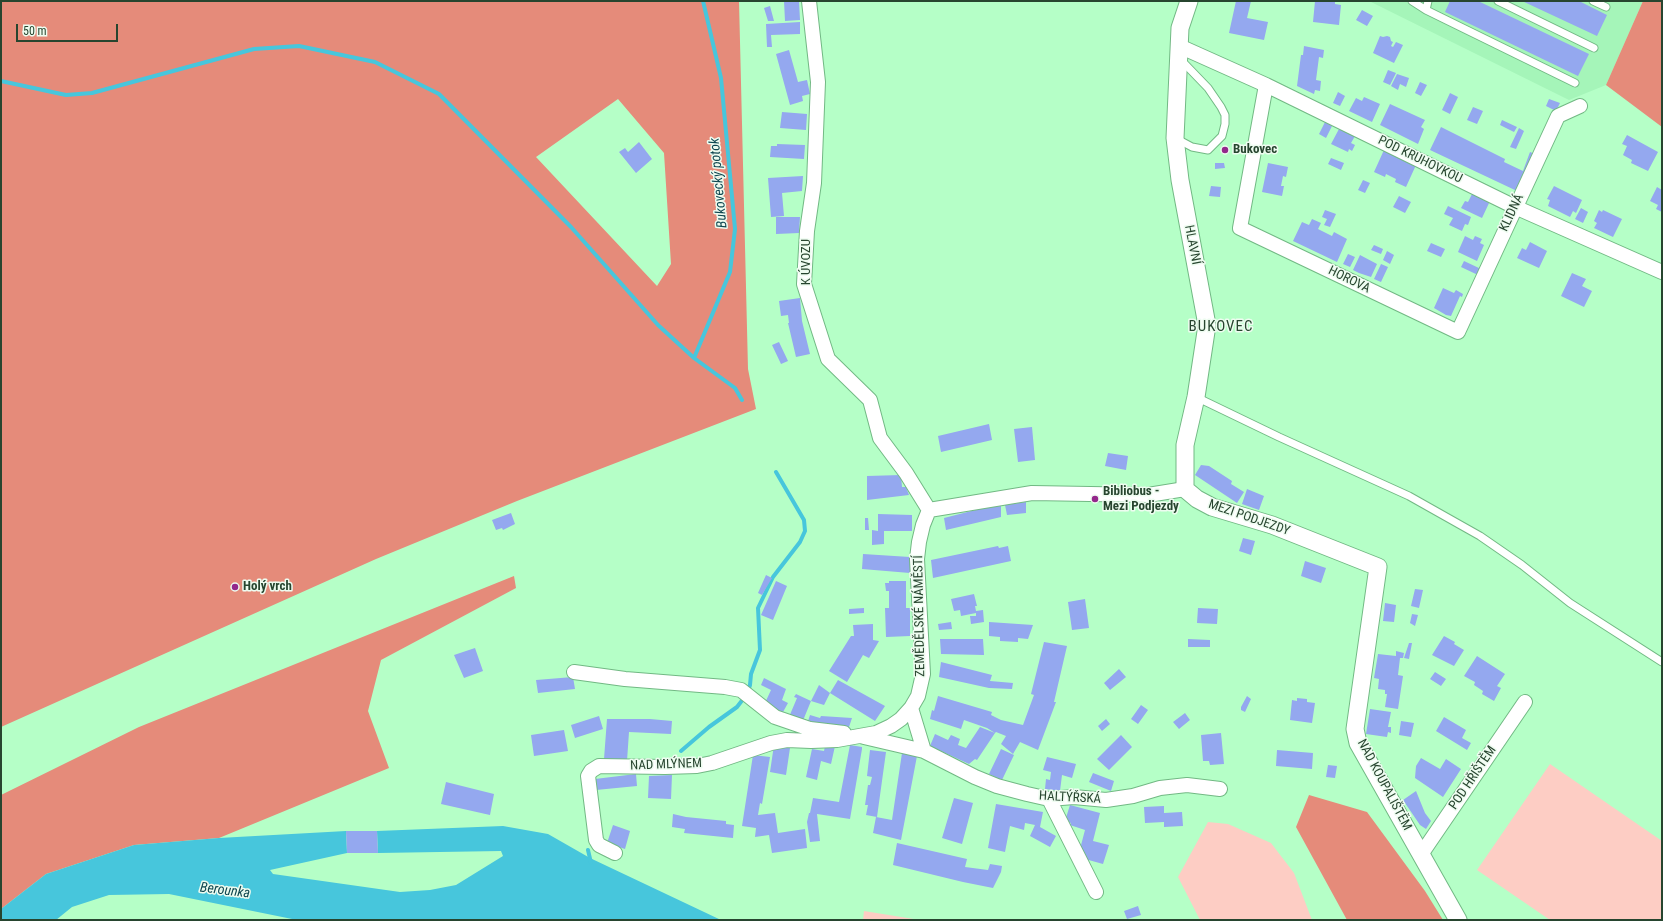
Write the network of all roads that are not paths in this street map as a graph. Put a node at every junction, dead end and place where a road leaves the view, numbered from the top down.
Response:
1 (809, 1) edge
2 (1189, 1) edge
3 (1412, 1) edge
4 (1428, 1) edge
5 (1498, 1) edge
6 (1593, 1) edge
7 (1606, 7) dead end
8 (1426, 10) junction
9 (1594, 48) dead end
10 (1179, 52) junction
11 (1576, 83) dead end
12 (1266, 85) junction
13 (1580, 106) dead end
14 (1175, 138) junction
15 (1515, 207) junction
16 (1662, 272) edge
17 (1458, 332) joint
18 (1196, 397) junction
19 (1185, 489) junction
20 (929, 510) junction
21 (1378, 567) joint
22 (1662, 662) edge
23 (574, 672) dead end
24 (1525, 702) dead end
25 (911, 708) junction
26 (857, 735) junction
27 (924, 751) junction
28 (1220, 789) dead end
29 (1049, 799) junction
30 (615, 853) dead end
31 (1422, 853) junction
32 (1096, 892) dead end
33 (1458, 920) edge

1 - 20 street, K ÚVOZU
2 - 10 street, HLAVNÍ
3 - 8 lane
4 - 8 lane
5 - 9 lane
6 - 7 lane
8 - 11 lane
10 - 12 street, POD KRUHOVKOU
10 - 14 street, HLAVNÍ
10 - 14 lane
12 - 15 street, POD KRUHOVKOU
12 - 17 street, HOROVA
13 - 15 street, KLIDNÁ
14 - 18 street, HLAVNÍ
15 - 16 street, POD KRUHOVKOU
15 - 17 street, KLIDNÁ
18 - 19 street, HLAVNÍ
18 - 22 lane
19 - 20 street
19 - 21 street, MEZI PODJEZDY
20 - 25 street, ZEMĚDĚLSKÉ NÁMĚSTÍ
21 - 31 street, NAD KOUPALIŠTĚM
23 - 26 street
24 - 31 street, POD HŘIŠTĚM
25 - 26 street, ZEMĚDĚLSKÉ NÁMĚSTÍ
25 - 27 street
26 - 27 street, HALTÝŘSKÁ
26 - 30 street, NAD MLÝNEM
27 - 29 street, HALTÝŘSKÁ
28 - 29 street, HALTÝŘSKÁ
29 - 32 street
31 - 33 street, NAD KOUPALIŠTĚM

